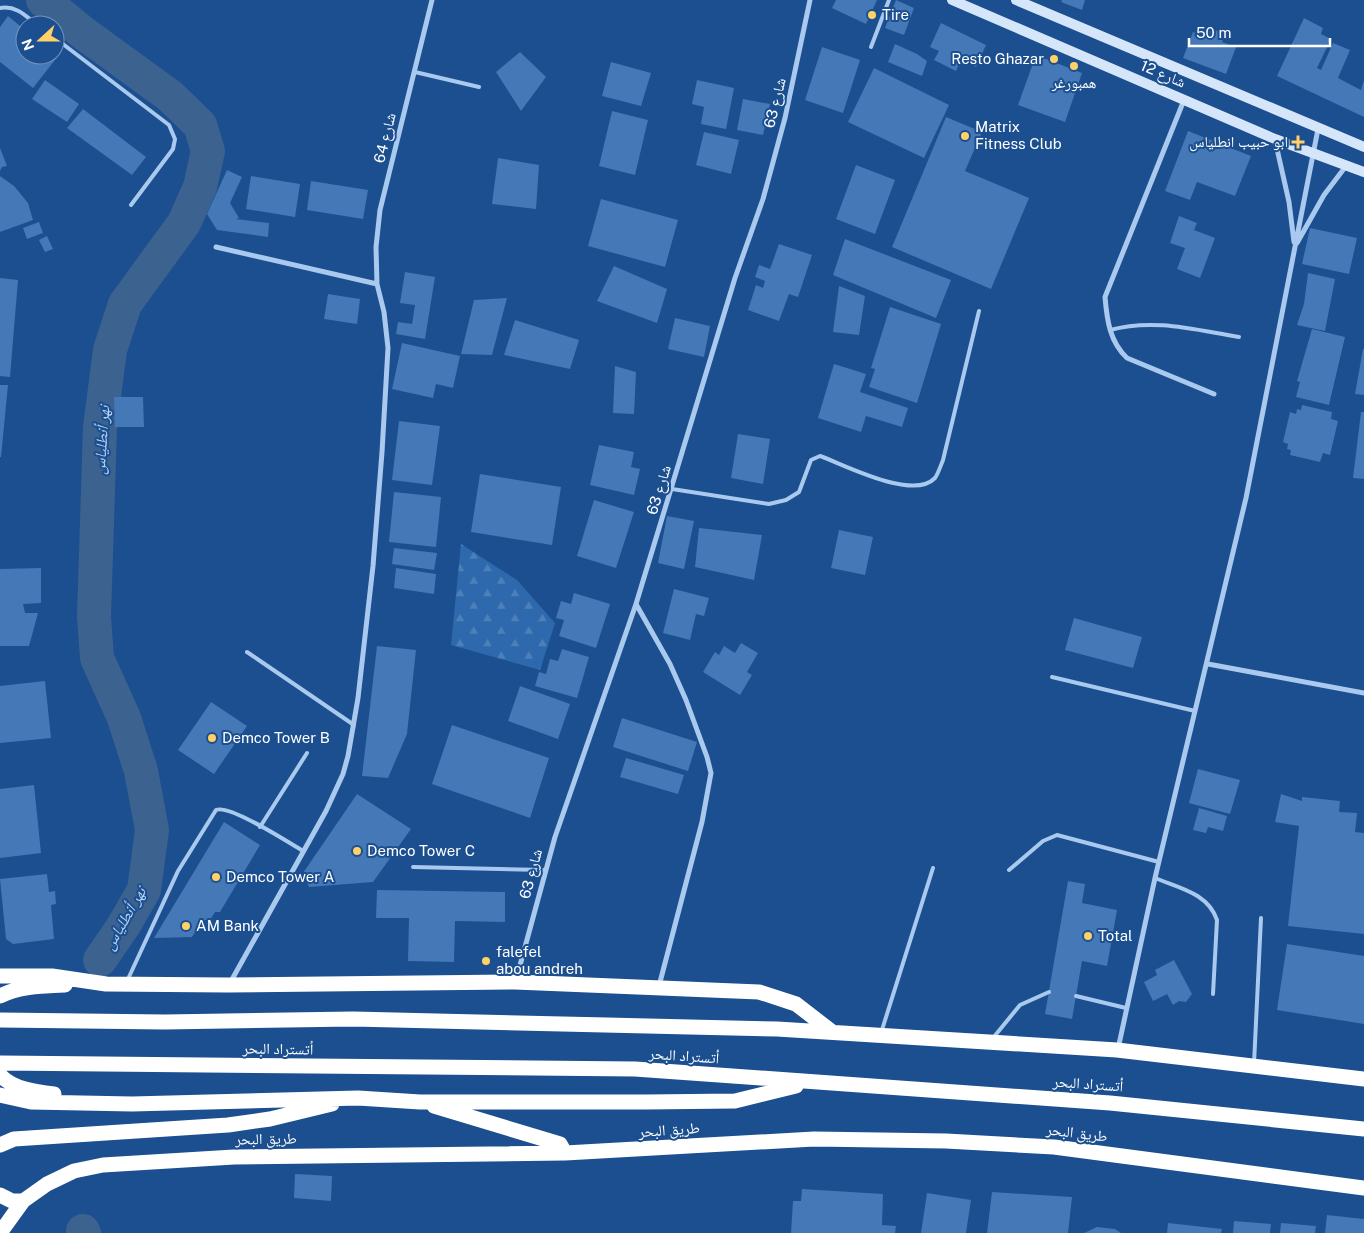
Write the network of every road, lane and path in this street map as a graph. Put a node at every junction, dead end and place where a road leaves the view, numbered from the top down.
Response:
1 (432, 0) edge
2 (810, 0) edge
3 (889, 0) edge
4 (952, 0) edge
5 (1016, 0) edge
6 (0, 8) edge
7 (24, 15) edge
8 (65, 46) edge
9 (871, 47) dead end
10 (414, 72) junction
11 (479, 87) dead end
12 (1184, 100) junction
13 (1318, 129) junction
14 (1275, 139) junction
15 (1364, 147) edge
16 (1312, 153) junction
17 (1346, 166) junction
18 (1364, 172) edge
19 (131, 205) dead end
20 (216, 247) dead end
21 (1294, 248) junction
22 (377, 284) junction
23 (979, 311) dead end
24 (1110, 330) junction
25 (1239, 337) dead end
26 (1214, 394) dead end
27 (672, 489) junction
28 (636, 604) junction
29 (247, 652) dead end
30 (1208, 664) junction
31 (1052, 677) dead end
32 (1364, 693) edge
33 (1195, 711) junction
34 (354, 724) junction
35 (307, 753) dead end
36 (260, 827) junction
37 (303, 851) junction
38 (1159, 862) junction
39 (412, 867) dead end
40 (933, 868) dead end
41 (545, 870) junction
42 (1009, 870) dead end
43 (1155, 878) junction
44 (1262, 918) dead end
45 (0, 976) edge
46 (515, 982) junction
47 (106, 984) junction
48 (126, 984) junction
49 (228, 985) junction
50 (659, 987) junction
51 (1049, 992) dead end
52 (1213, 994) dead end
53 (0, 996) edge
54 (1076, 996) dead end
55 (1126, 1008) junction
56 (0, 1020) edge
57 (831, 1031) junction
58 (880, 1035) junction
59 (990, 1042) junction
60 (1117, 1050) junction
61 (0, 1063) edge
62 (1254, 1066) junction
63 (0, 1075) edge
64 (1364, 1079) edge
65 (809, 1082) junction
66 (0, 1095) edge
67 (358, 1098) junction
68 (420, 1102) junction
69 (132, 1104) junction
70 (1364, 1129) edge
71 (0, 1145) edge
72 (565, 1154) junction
73 (1364, 1188) edge
74 (0, 1195) edge
75 (23, 1201) junction
76 (0, 1233) edge

1 - 10 street, شارع 64
2 - 27 street, شارع 63
3 - 9 lane
4 - 12 street, شارع 12
5 - 13 street, شارع 12
6 - 7 lane
8 - 19 lane
10 - 11 lane
10 - 22 street, شارع 64
12 - 14 street, شارع 12
12 - 24 street
13 - 15 street, شارع 12
13 - 16 street
14 - 16 street, شارع 12
14 - 21 street
16 - 17 street, شارع 12
16 - 21 street
17 - 18 street, شارع 12
17 - 21 street
20 - 22 street
21 - 30 street
22 - 34 street, شارع 64
23 - 27 lane
24 - 25 lane
24 - 26 street
27 - 28 street, شارع 63
28 - 41 street, شارع 63
28 - 50 street
29 - 34 lane
30 - 32 street
30 - 33 street
31 - 33 lane
33 - 38 street
34 - 37 street, شارع 64
35 - 36 lane
36 - 37 lane
36 - 48 lane
37 - 49 street, شارع 64
38 - 42 lane
38 - 43 street
39 - 41 lane
40 - 58 lane
41 - 46 street, شارع 63
43 - 52 lane
43 - 55 street
44 - 62 lane
45 - 47 highway
46 - 49 highway
46 - 50 highway
47 - 48 highway
47 - 53 highway
48 - 49 highway
50 - 57 highway
51 - 59 lane
54 - 55 lane
55 - 60 street
56 - 57 highway, أتستراد البحر
57 - 58 highway, أتستراد البحر
58 - 59 highway, أتستراد البحر
59 - 60 highway, أتستراد البحر
60 - 62 highway, أتستراد البحر
61 - 65 highway, أتستراد البحر
62 - 64 highway, أتستراد البحر
63 - 69 highway
65 - 68 highway
65 - 70 highway, أتستراد البحر
66 - 69 highway
67 - 68 highway
67 - 69 highway
67 - 71 highway
68 - 72 highway
72 - 73 highway, طريق البحر
72 - 75 highway, طريق البحر
74 - 75 highway
75 - 76 highway, طريق البحر

